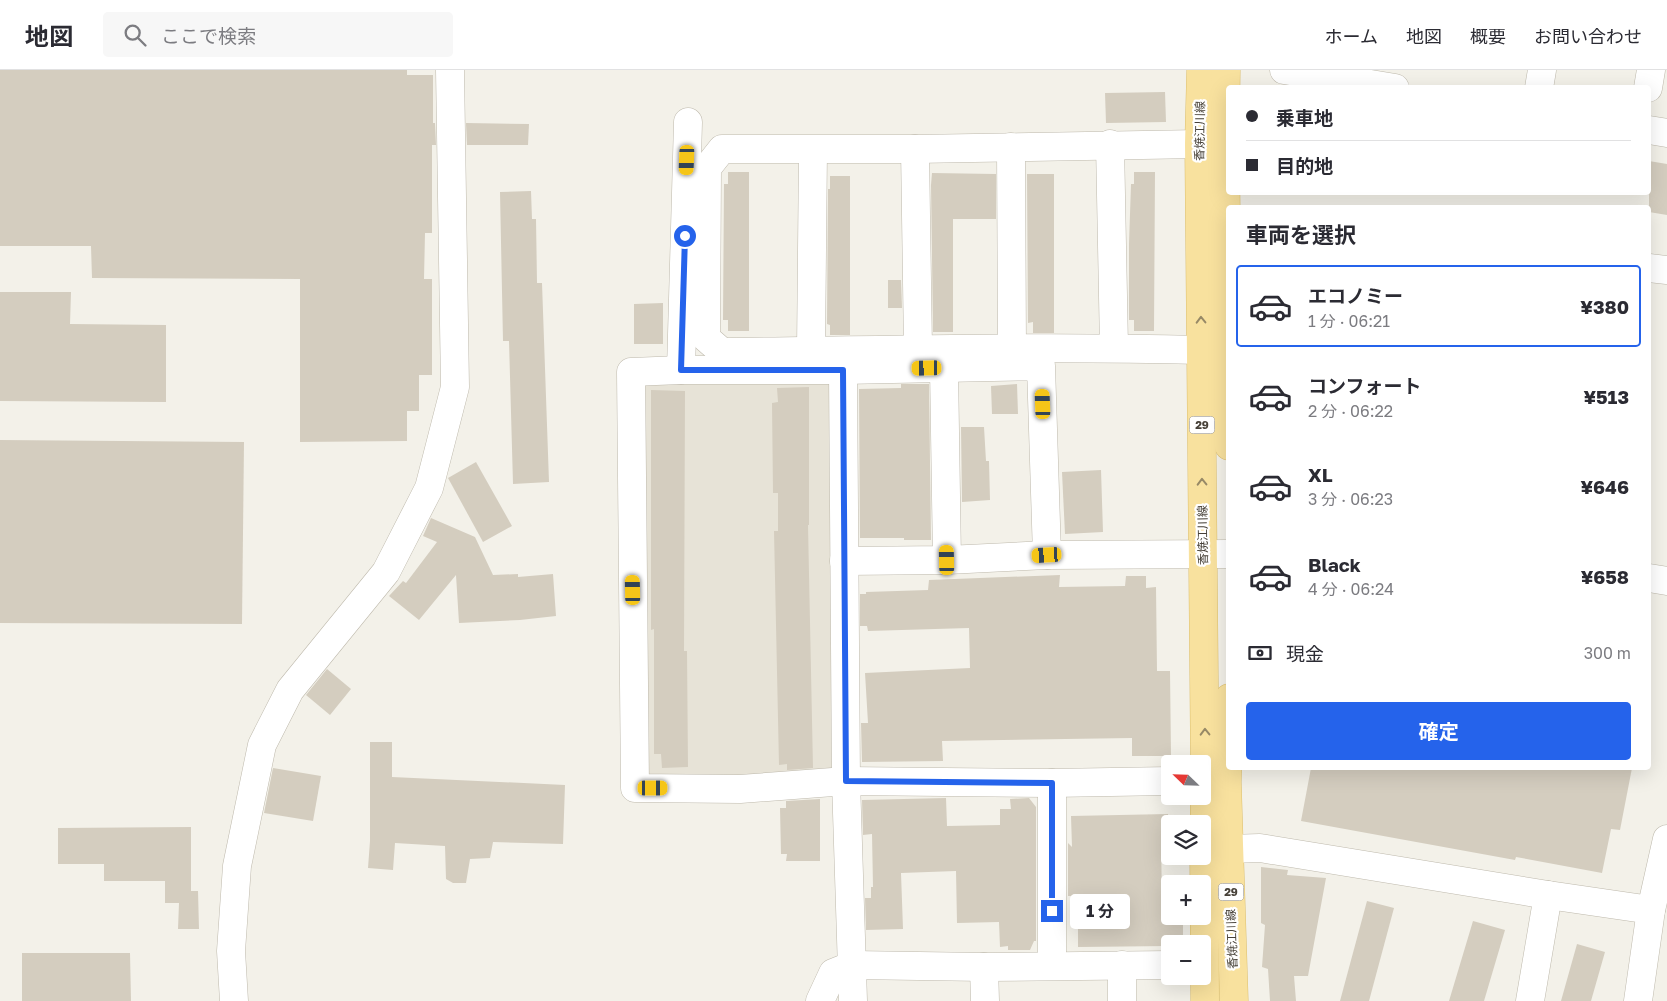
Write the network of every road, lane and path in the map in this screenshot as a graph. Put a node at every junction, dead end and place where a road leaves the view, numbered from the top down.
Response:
1 (450, 70) edge
2 (1201, 70) edge
3 (1226, 70) edge
4 (1284, 70) edge
5 (1542, 70) edge
6 (1651, 70) edge
7 (1376, 85) edge
8 (1540, 85) edge
9 (1648, 85) edge
10 (688, 122) dead end
11 (1651, 130) edge
12 (1667, 133) edge
13 (1110, 144) junction
14 (1199, 144) junction
15 (1011, 147) junction
16 (915, 149) junction
17 (813, 150) junction
18 (1226, 214) edge
19 (1651, 268) edge
20 (1667, 270) edge
21 (918, 348) junction
22 (1012, 348) junction
23 (1114, 348) junction
24 (1201, 350) junction
25 (811, 351) junction
26 (944, 368) junction
27 (681, 370) junction
28 (843, 370) junction
29 (1047, 555) junction
30 (1216, 555) edge
31 (844, 560) junction
32 (947, 560) junction
33 (1651, 578) edge
34 (1667, 581) edge
35 (1226, 713) edge
36 (846, 781) junction
37 (1212, 781) edge
38 (1161, 782) edge
39 (1052, 783) junction
40 (1667, 839) edge
41 (1230, 849) junction
42 (1548, 895) junction
43 (1652, 910) junction
44 (1203, 935) edge
45 (1233, 964) junction
46 (853, 965) junction
47 (1052, 965) junction
48 (1122, 965) junction
49 (1161, 965) edge
50 (1211, 965) edge
51 (984, 967) junction
52 (1204, 985) edge
53 (234, 1001) edge
54 (820, 1001) edge
55 (853, 1001) edge
56 (985, 1001) edge
57 (1122, 1001) edge
58 (1205, 1001) edge
59 (1234, 1001) edge
60 (1530, 1001) edge
61 (1638, 1001) edge

1 - 53 street
2 - 14 main road, 香焼江川線 / 29
3 - 18 main road, 香焼江川線 / 29
4 - 7 street
5 - 8 street
6 - 9 street
10 - 27 street
11 - 12 street
13 - 14 street
13 - 15 street
13 - 23 street
24 -> 14 main road, 香焼江川線 / 29
15 - 16 street
15 - 22 street
16 - 17 street
16 - 21 street
17 - 25 street
17 - 25 street
19 - 20 street
21 - 22 street
21 - 25 street
22 - 23 street
23 - 24 street
30 -> 24 main road, 香焼江川線 / 29
26 - 28 street
26 - 29 street
26 - 32 street
27 - 28 street
27 - 36 street
28 - 31 street
29 - 30 street
29 - 32 street
37 -> 30 main road, 香焼江川線 / 29
31 - 32 street
31 - 36 street
33 - 34 street
35 - 37 main road, 香焼江川線 / 29
36 - 39 street
36 - 46 street
37 - 41 main road, 香焼江川線 / 29
37 - 44 main road, 香焼江川線 / 29
38 - 39 street
39 - 47 street
40 - 43 street
41 - 42 street
41 - 45 main road, 香焼江川線 / 29
42 - 43 street
42 - 60 street
43 - 61 street
45 - 50 street
45 - 59 main road, 香焼江川線 / 29
46 - 51 street
46 - 54 street
46 - 55 street
47 - 48 street
47 - 51 street
48 - 49 street
48 - 57 street
51 - 56 street
52 - 58 main road, 香焼江川線 / 29

